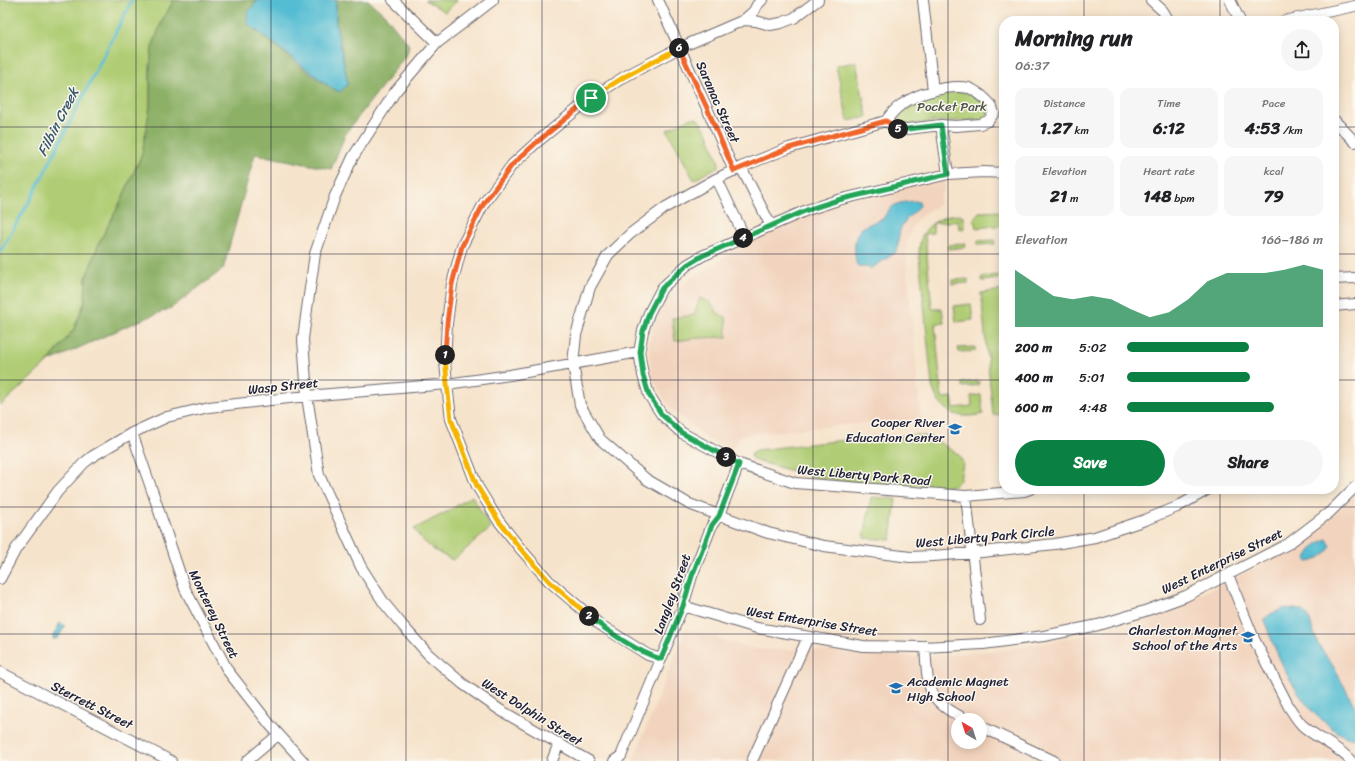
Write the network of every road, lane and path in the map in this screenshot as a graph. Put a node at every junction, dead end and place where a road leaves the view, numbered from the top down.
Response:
1 (393, 0) edge
2 (493, 0) edge
3 (658, 0) edge
4 (762, 0) edge
5 (818, 0) edge
6 (924, 0) edge
7 (1151, 0) edge
8 (1230, 0) edge
9 (1355, 6) edge
10 (1166, 16) edge
11 (1238, 16) edge
12 (1308, 16) edge
13 (744, 20) junction
14 (437, 43) junction
15 (679, 48) junction
16 (934, 91) junction
17 (999, 108) edge
18 (993, 109) junction
19 (886, 121) junction
20 (941, 125) junction
21 (1339, 125) edge
22 (1355, 142) edge
23 (738, 169) junction
24 (948, 174) junction
25 (999, 174) edge
26 (717, 179) junction
27 (771, 226) junction
28 (745, 238) junction
29 (1355, 278) edge
30 (1339, 280) edge
31 (1355, 304) edge
32 (1339, 306) edge
33 (640, 352) junction
34 (573, 364) junction
35 (447, 384) junction
36 (306, 396) junction
37 (132, 434) junction
38 (739, 464) junction
39 (1355, 487) edge
40 (999, 493) edge
41 (1200, 494) edge
42 (966, 496) junction
43 (719, 516) junction
44 (973, 553) junction
45 (1228, 575) junction
46 (0, 579) edge
47 (683, 606) junction
48 (980, 620) dead end
49 (808, 637) junction
50 (926, 646) junction
51 (661, 659) junction
52 (0, 672) edge
53 (953, 713) edge
54 (987, 729) edge
55 (278, 735) junction
56 (559, 743) junction
57 (617, 758) edge
58 (755, 760) edge
59 (171, 761) edge
60 (247, 761) edge
61 (303, 761) edge
62 (552, 761) edge
63 (589, 761) edge
64 (1054, 761) edge
65 (1350, 761) edge

1 - 14 street
2 - 14 street, West Dolphin Street
3 - 15 street, Saranac Street
4 - 13 street
5 - 13 street
6 - 16 street
7 - 10 street
8 - 11 street
9 - 12 street
13 - 15 street
14 - 36 street, West Dolphin Street
15 - 23 street, Saranac Street
15 - 35 street
16 - 18 street
16 - 19 street
17 - 18 street
18 - 20 street
19 - 20 street
19 - 23 street, West Liberty Park Circle
20 - 24 street
21 - 22 street
23 - 26 street, West Liberty Park Circle
23 - 27 street, Saranac Street
24 - 25 street, West Liberty Park Road
24 - 27 street, West Liberty Park Road
26 - 28 street
26 - 34 street, West Liberty Park Circle
27 - 28 street, West Liberty Park Road
28 - 33 street, West Liberty Park Road
29 - 30 street
31 - 32 street
33 - 34 street, Wasp Street
33 - 38 street, West Liberty Park Road
34 - 35 street, Wasp Street
34 - 43 street, West Liberty Park Circle
35 - 36 street, Wasp Street
35 - 51 street
36 - 37 street, Wasp Street
36 - 56 street, West Dolphin Street
37 - 46 street, Wasp Street
37 - 55 street, Monterey Street
38 - 42 street, West Liberty Park Road
38 - 43 street, Langley Street
39 - 45 street, West Enterprise Street
40 - 42 street, West Liberty Park Road
41 - 44 street, West Liberty Park Circle
42 - 44 street
43 - 44 street, West Liberty Park Circle
43 - 47 street, Langley Street
44 - 48 street
45 - 50 street, West Enterprise Street
45 - 65 street
47 - 49 street, West Enterprise Street
47 - 51 street, Langley Street
49 - 50 street, West Enterprise Street
49 - 58 street
50 - 53 street
51 - 57 street, Langley Street
52 - 59 street, Sterrett Street
54 - 64 street
55 - 60 street
55 - 61 street, Monterey Street
56 - 62 street
56 - 63 street, West Dolphin Street

